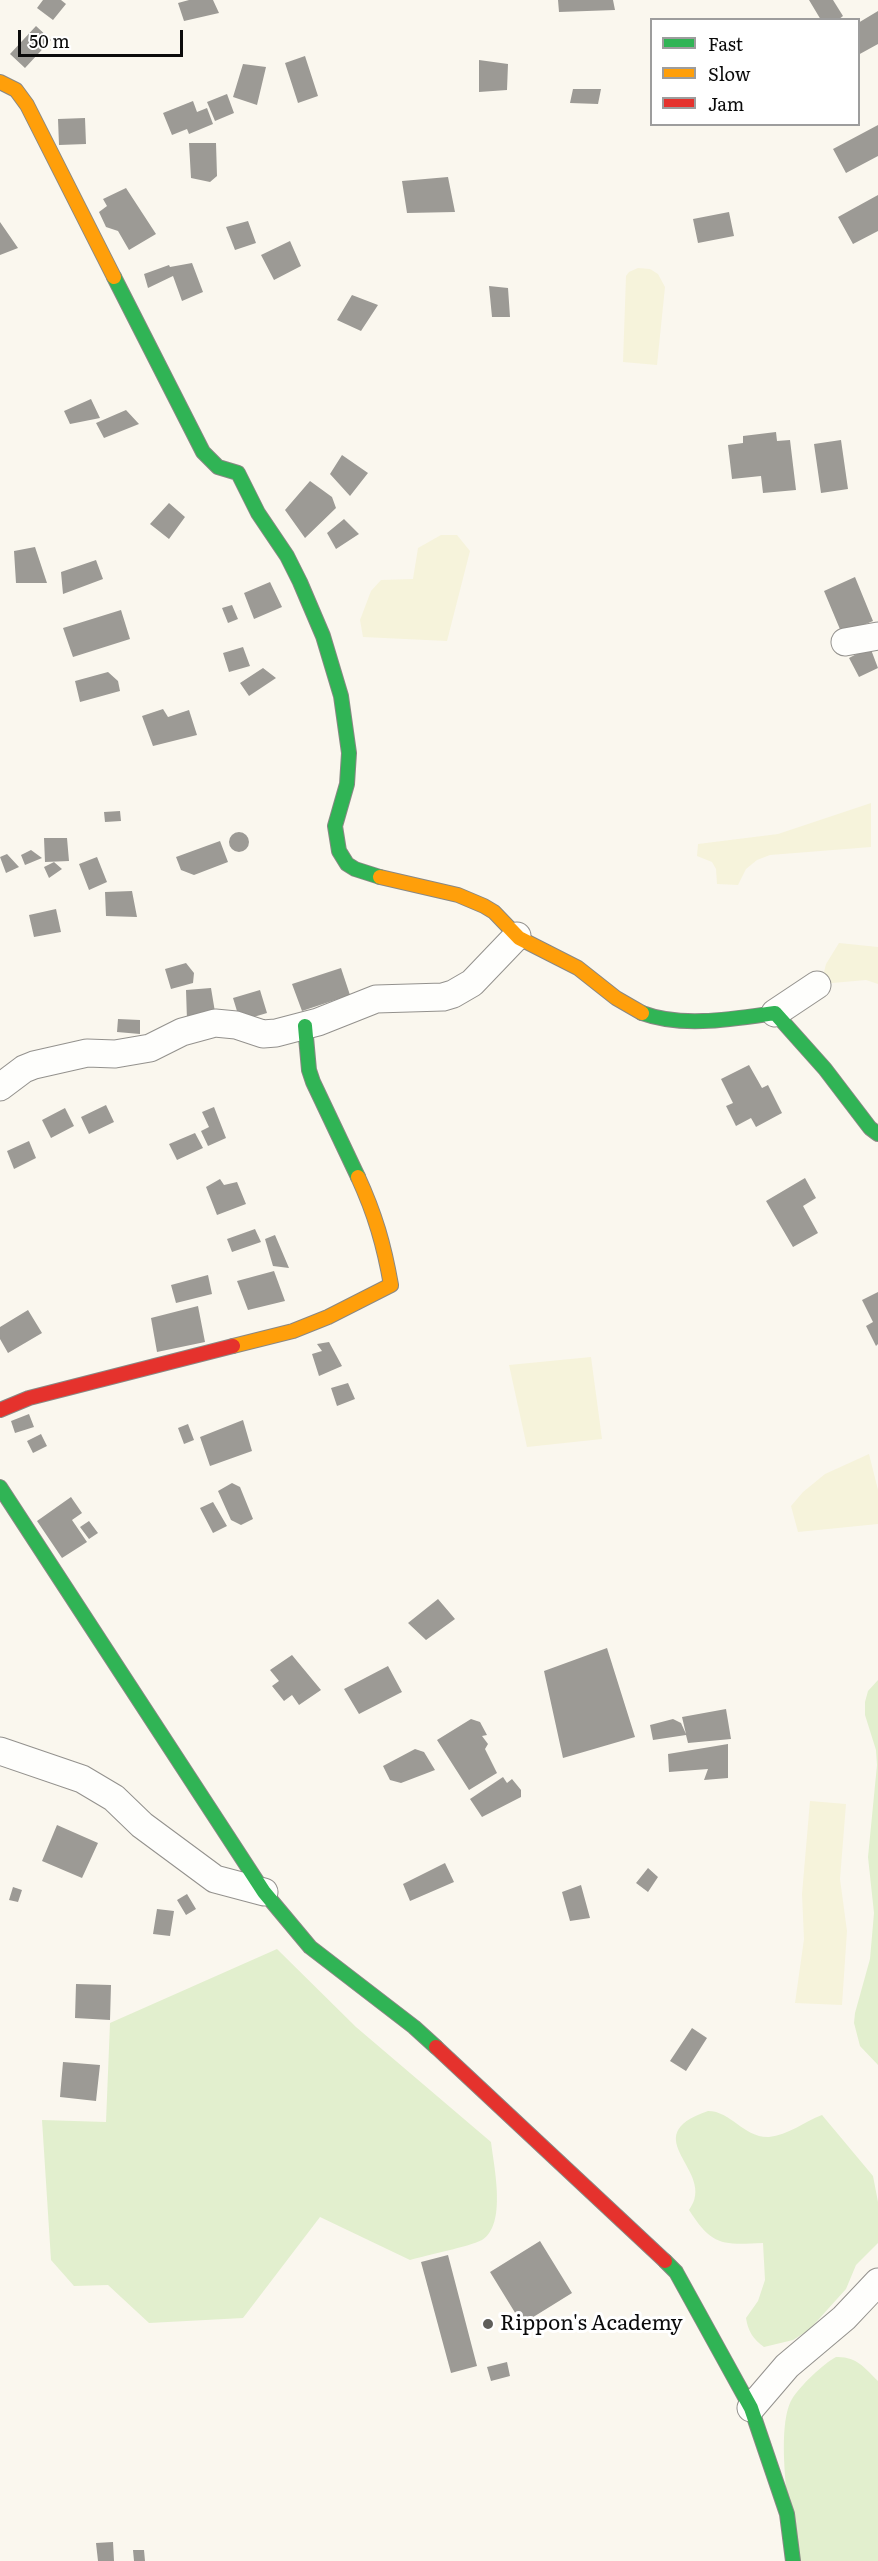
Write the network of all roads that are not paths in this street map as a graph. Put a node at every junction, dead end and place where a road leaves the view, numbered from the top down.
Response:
1 (0, 82) edge
2 (878, 636) edge
3 (845, 642) dead end
4 (517, 936) junction
5 (817, 986) dead end
6 (775, 1013) junction
7 (305, 1026) junction
8 (0, 1087) edge
9 (878, 1134) edge
10 (0, 1410) edge
11 (0, 1487) edge
12 (0, 1751) edge
13 (264, 1892) junction
14 (878, 2282) edge
15 (751, 2408) junction
16 (793, 2561) edge

1 - 4 street
2 - 3 street
4 - 6 street
4 - 7 street
5 - 6 street
6 - 9 street
7 - 8 street
7 - 10 street
11 - 13 street
12 - 13 street
13 - 15 street
14 - 15 street
15 - 16 street

